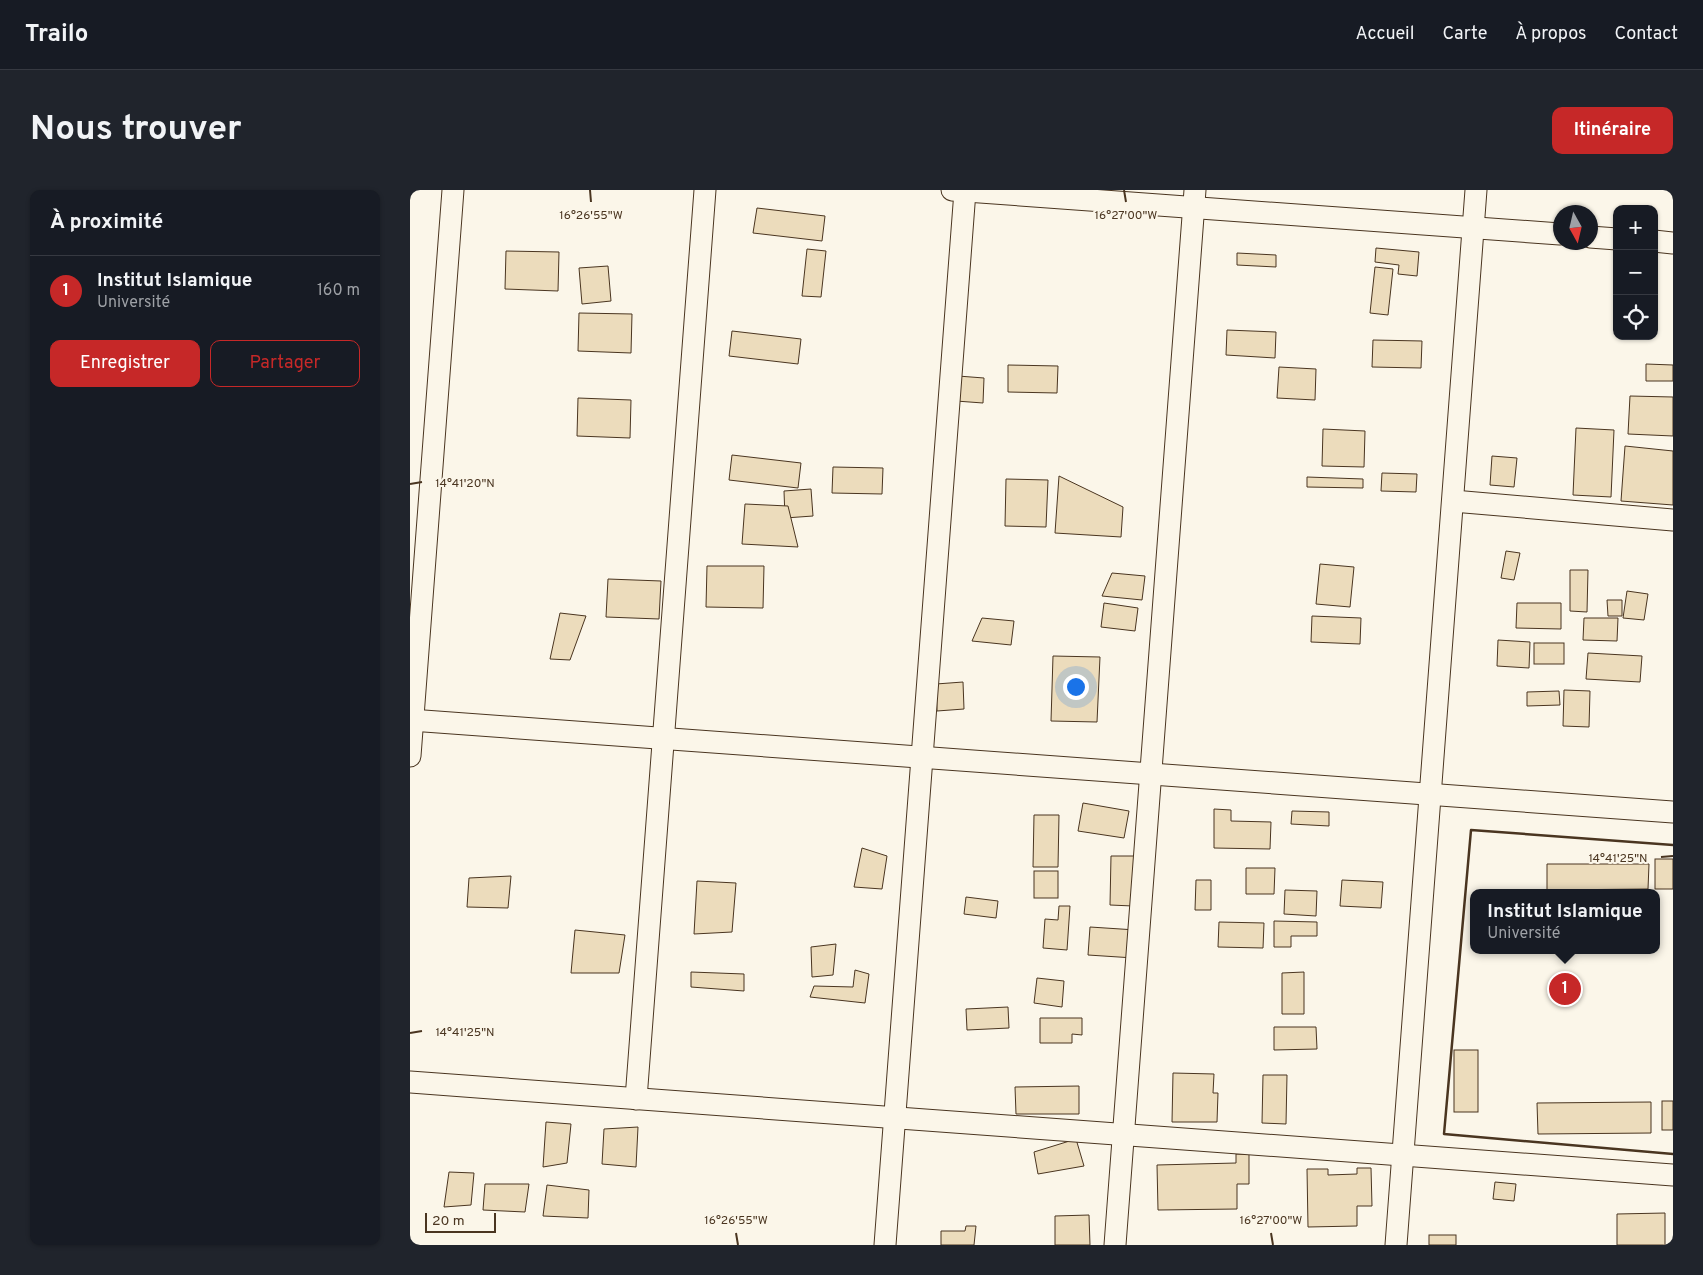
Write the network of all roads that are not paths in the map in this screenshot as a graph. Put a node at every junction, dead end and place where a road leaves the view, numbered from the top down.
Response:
1 (453, 190) edge
2 (705, 190) edge
3 (958, 190) edge
4 (1476, 190) edge
5 (1194, 199) edge
6 (1473, 228) junction
7 (1553, 234) edge
8 (1598, 238) edge
9 (1613, 239) edge
10 (1658, 241) edge
11 (1673, 243) edge
12 (1453, 501) junction
13 (1673, 520) edge
14 (411, 720) edge
15 (664, 738) junction
16 (410, 756) edge
17 (922, 757) junction
18 (1151, 774) junction
19 (1431, 795) junction
20 (1673, 812) edge
21 (410, 1082) edge
22 (636, 1099) junction
23 (894, 1118) junction
24 (1124, 1135) junction
25 (1403, 1155) junction
26 (1673, 1175) edge
27 (885, 1245) edge
28 (1115, 1245) edge
29 (1396, 1245) edge

1 - 14 street
2 - 15 street
3 - 5 street
3 - 17 street
4 - 6 street
5 - 6 street
5 - 18 street
6 - 7 street
6 - 12 street
8 - 9 street
10 - 11 street
12 - 13 street
12 - 19 street
14 - 15 street
14 - 16 street
15 - 17 street
15 - 22 street
17 - 18 street
17 - 23 street
18 - 19 street
18 - 24 street
19 - 20 street
19 - 25 street
21 - 22 street
22 - 23 street
23 - 24 street
23 - 27 street
24 - 25 street
24 - 28 street
25 - 26 street
25 - 29 street

